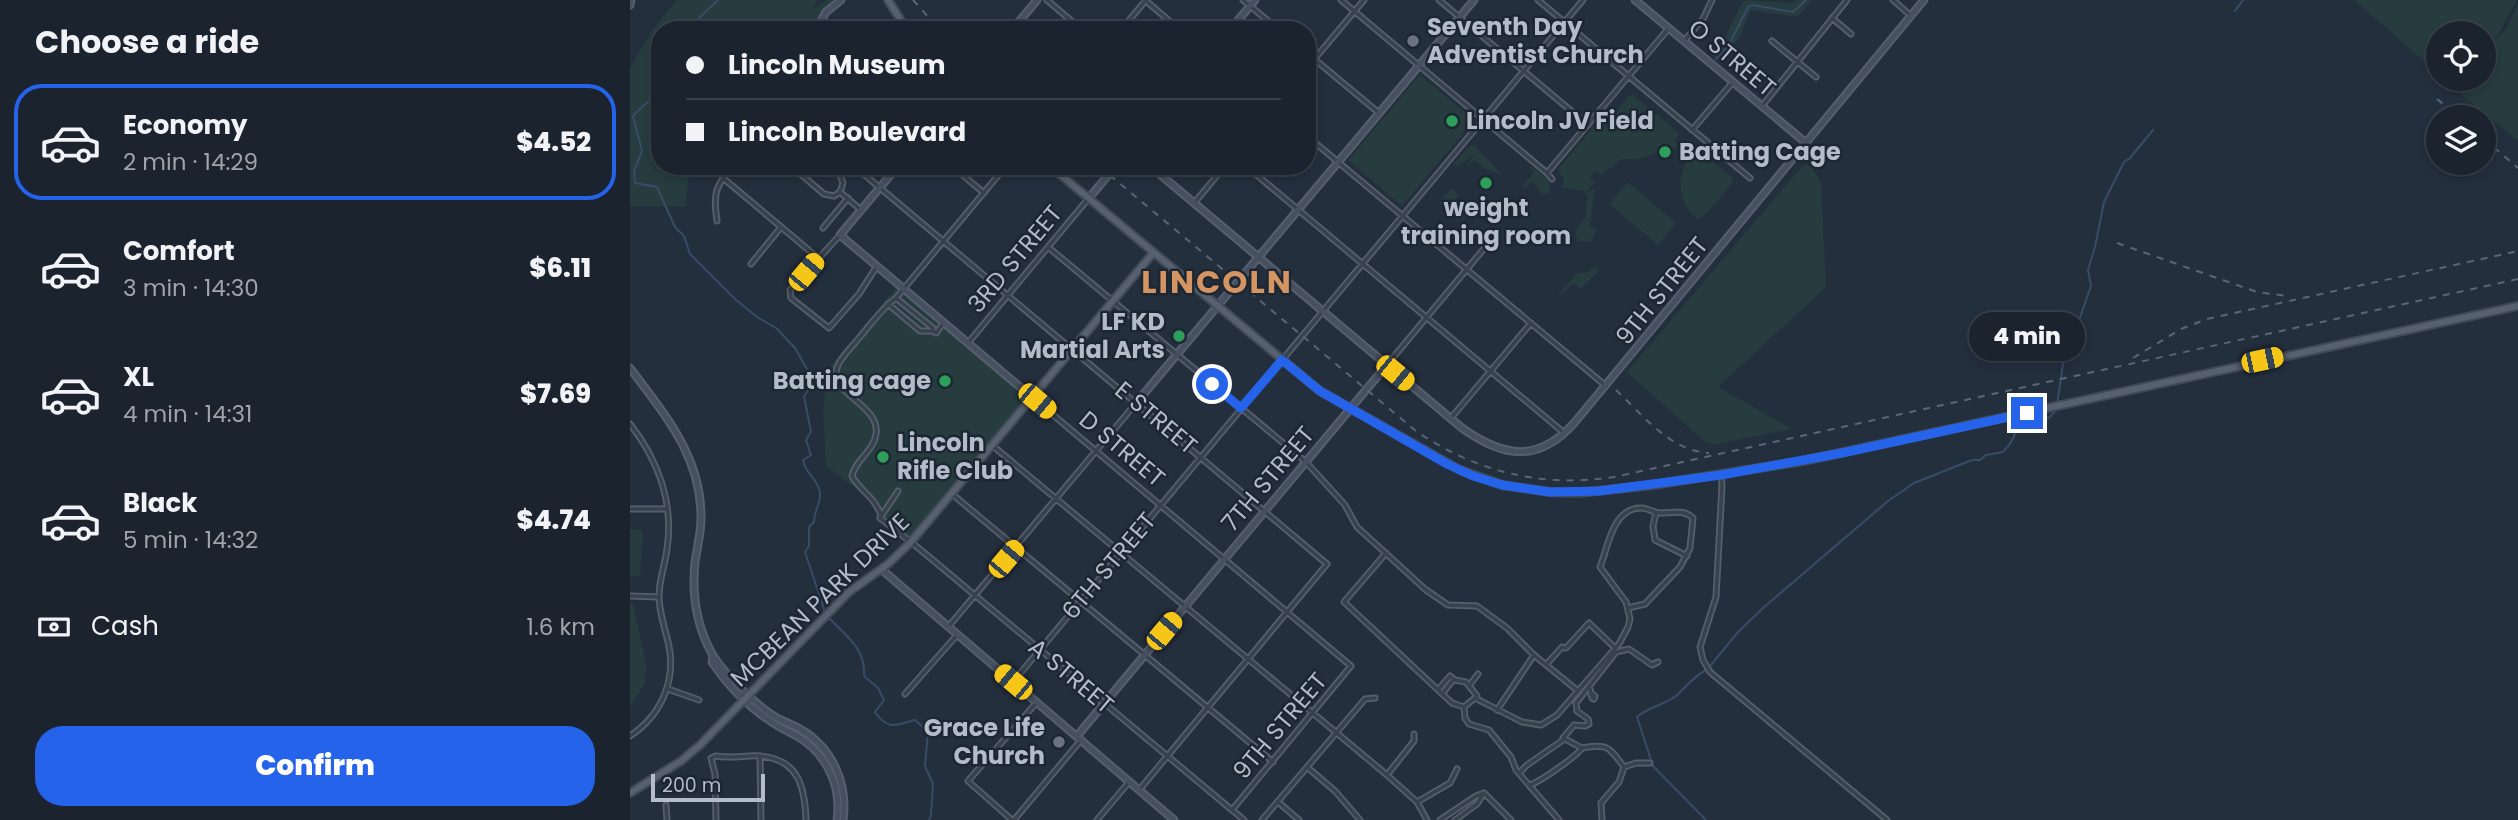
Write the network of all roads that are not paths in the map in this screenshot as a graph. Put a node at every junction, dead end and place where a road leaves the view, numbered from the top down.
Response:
1 (631, 0) edge
2 (841, 0) edge
3 (888, 0) edge
4 (1037, 0) edge
5 (1047, 0) edge
6 (1145, 0) edge
7 (1243, 0) edge
8 (1255, 0) edge
9 (1341, 0) edge
10 (1364, 0) edge
11 (1439, 0) edge
12 (1474, 0) edge
13 (1538, 0) edge
14 (1583, 0) edge
15 (1712, 0) edge
16 (1847, 0) edge
17 (1893, 0) edge
18 (1924, 0) edge
19 (1638, 1) edge
20 (630, 5) edge
21 (1250, 6) junction
22 (1355, 12) junction
23 (1911, 16) junction
24 (1459, 17) junction
25 (1832, 18) junction
26 (822, 21) edge
27 (901, 21) edge
28 (1020, 21) edge
29 (1072, 21) edge
30 (1128, 21) edge
31 (1170, 21) edge
32 (1238, 21) edge
33 (1268, 21) edge
34 (1564, 23) junction
35 (1669, 28) junction
36 (1851, 34) dead end
37 (1684, 41) junction
38 (1772, 41) dead end
39 (1316, 58) edge
40 (1797, 61) junction
41 (1316, 62) edge
42 (1419, 65) junction
43 (1523, 71) junction
44 (1628, 76) junction
45 (1816, 77) dead end
46 (1733, 82) junction
47 (1762, 106) junction
48 (1379, 113) junction
49 (1483, 119) junction
50 (1588, 125) junction
51 (1692, 130) junction
52 (1806, 143) junction
53 (1316, 144) edge
54 (1338, 162) junction
55 (1547, 173) junction
56 (725, 175) edge
57 (802, 175) edge
58 (839, 175) edge
59 (865, 175) edge
60 (890, 175) edge
61 (963, 175) edge
62 (999, 175) edge
63 (1061, 175) edge
64 (1108, 175) edge
65 (1160, 175) edge
66 (1217, 175) edge
67 (1257, 175) edge
68 (723, 178) junction
69 (1750, 178) dead end
70 (1552, 179) dead end
71 (880, 187) junction
72 (840, 192) junction
73 (984, 193) junction
74 (848, 198) junction
75 (1089, 198) junction
76 (1193, 204) junction
77 (861, 210) junction
78 (1298, 210) junction
79 (1402, 216) junction
80 (717, 221) dead end
81 (781, 227) junction
82 (823, 228) dead end
83 (840, 235) junction
84 (944, 241) junction
85 (1487, 245) dead end
86 (1048, 247) junction
87 (1153, 253) junction
88 (818, 258) junction
89 (1258, 258) junction
90 (751, 264) dead end
91 (1362, 264) junction
92 (877, 266) junction
93 (1466, 270) junction
94 (904, 289) junction
95 (1008, 295) junction
96 (897, 298) junction
97 (1113, 301) junction
98 (888, 304) junction
99 (1217, 306) junction
100 (2518, 306) edge
101 (1321, 312) junction
102 (1426, 318) junction
103 (944, 323) junction
104 (1531, 323) junction
105 (933, 331) junction
106 (968, 343) junction
107 (1073, 349) junction
108 (1177, 354) junction
109 (1282, 360) junction
110 (1386, 366) junction
111 (630, 368) edge
112 (1491, 371) junction
113 (1606, 386) junction
114 (1033, 398) junction
115 (1137, 402) junction
116 (1241, 408) junction
117 (1350, 409) junction
118 (1451, 419) junction
119 (630, 424) edge
120 (1565, 433) junction
121 (992, 446) junction
122 (1096, 451) junction
123 (1201, 456) junction
124 (1306, 462) junction
125 (1721, 475) junction
126 (898, 491) dead end
127 (952, 494) junction
128 (1056, 499) junction
129 (1161, 505) junction
130 (630, 509) edge
131 (667, 509) junction
132 (1265, 510) junction
133 (1656, 513) junction
134 (878, 517) junction
135 (1660, 536) dead end
136 (1654, 537) junction
137 (911, 542) junction
138 (1016, 547) junction
139 (1120, 553) junction
140 (1386, 553) junction
141 (1687, 556) junction
142 (1225, 558) junction
143 (881, 569) junction
144 (975, 595) junction
145 (630, 596) edge
146 (659, 597) junction
147 (1080, 601) junction
148 (1185, 607) junction
149 (1628, 608) junction
150 (1289, 612) junction
151 (948, 628) junction
152 (957, 635) junction
153 (1040, 649) junction
154 (1615, 651) junction
155 (1145, 654) junction
156 (1534, 655) junction
157 (1249, 660) junction
158 (1658, 662) dead end
159 (1349, 663) joint
160 (1546, 665) junction
161 (1478, 674) dead end
162 (1453, 680) junction
163 (1013, 682) junction
164 (1469, 686) junction
165 (668, 689) junction
166 (1438, 690) junction
167 (1578, 691) junction
168 (905, 694) dead end
169 (1442, 694) junction
170 (746, 697) junction
171 (1375, 698) dead end
172 (1477, 699) junction
173 (699, 700) dead end
174 (1037, 702) junction
175 (1104, 703) junction
176 (1464, 707) junction
177 (1209, 708) junction
178 (1497, 710) junction
179 (1313, 714) junction
180 (1337, 733) junction
181 (1414, 734) dead end
182 (630, 736) edge
183 (1079, 738) junction
184 (1563, 740) junction
185 (1581, 748) junction
186 (760, 756) junction
187 (1168, 757) junction
188 (1273, 762) junction
189 (1650, 762) dead end
190 (1307, 767) junction
191 (1624, 767) junction
192 (1457, 769) dead end
193 (1519, 773) junction
194 (1387, 775) junction
195 (1130, 781) junction
196 (1529, 785) junction
197 (1140, 789) junction
198 (630, 793) edge
199 (1484, 793) junction
200 (1418, 802) junction
201 (1278, 803) junction
202 (666, 804) dead end
203 (1232, 810) junction
204 (1165, 817) edge
205 (667, 820) edge
206 (716, 820) edge
207 (761, 820) edge
208 (806, 820) edge
209 (837, 820) edge
210 (843, 820) edge
211 (1013, 820) edge
212 (1097, 820) edge
213 (1174, 820) edge
214 (1244, 820) edge
215 (1262, 820) edge
216 (1299, 820) edge
217 (1360, 820) edge
218 (1427, 820) edge
219 (1440, 820) edge
220 (1455, 820) edge
221 (1511, 820) edge
222 (1559, 820) edge
223 (1602, 820) edge
224 (1887, 820) edge

1 - 20 street
2 - 26 street
3 - 27 main road
4 - 28 street
5 - 29 street
6 - 30 street
6 - 31 street
7 - 21 street
8 - 21 street
9 - 22 street
10 - 22 street
11 - 24 street
12 - 24 street
13 - 34 street
14 - 34 street, 6TH STREET
15 - 37 street
16 - 25 street
17 - 23 street
18 - 23 street, 9TH STREET
19 - 35 street, O STREET
21 - 32 street
21 - 33 street
22 - 39 street
22 - 42 street
23 - 52 street, 9TH STREET
24 - 42 street
24 - 43 street
25 - 36 street
25 - 40 street
34 - 43 street, 6TH STREET
34 - 44 street
35 - 37 street, O STREET
35 - 44 street
37 - 46 street, O STREET
38 - 40 street
40 - 45 street
40 - 47 street
41 - 48 street
42 - 48 street
42 - 49 street
43 - 49 street, 6TH STREET
43 - 50 street
44 - 50 street
44 - 51 street
46 - 47 street, O STREET
46 - 51 street
47 - 52 street, O STREET
48 - 54 street
49 - 55 street
49 - 79 street, 6TH STREET
50 - 55 street
51 - 69 street
52 - 113 street, 9TH STREET
53 - 54 street
54 - 78 street
54 - 79 street
55 - 70 street
56 - 68 street
57 - 72 street
58 - 72 street
59 - 71 street, E STREET
60 - 71 street
61 - 73 street
62 - 73 street
63 - 75 main road
64 - 75 street, 3RD STREET
65 - 76 street
66 - 76 street
67 - 78 street
68 - 80 street
68 - 81 street
71 - 77 street
71 - 84 street, E STREET
72 - 74 street
73 - 84 street
74 - 77 street
74 - 82 street
75 - 86 street, 3RD STREET
75 - 87 main road
76 - 89 street
77 - 83 street
78 - 89 street
78 - 91 street
79 - 91 street, 6TH STREET
79 - 93 street
81 - 88 street
81 - 90 street
83 - 88 street
83 - 92 street, D STREET
84 - 94 street
84 - 95 street, E STREET
85 - 93 street, 7TH STREET
86 - 95 street, 3RD STREET
86 - 97 street
87 - 97 main road, MCBEAN PARK DRIVE
87 - 99 main road
88 - 92 street
89 - 99 street
89 - 101 street
91 - 101 street, 6TH STREET
91 - 102 street
92 - 94 street, D STREET
93 - 102 street, 7TH STREET
93 - 104 street
94 - 96 street
94 - 103 street, D STREET
95 - 106 street, 3RD STREET
95 - 107 street, E STREET
96 - 98 street
96 - 105 street
97 - 107 main road, MCBEAN PARK DRIVE
97 - 108 street
98 - 105 street
98 - 134 street, A STREET
99 - 108 street
99 - 109 main road
100 - 125 main road
101 - 109 street, 6TH STREET
101 - 110 street
102 - 110 street, 7TH STREET
102 - 112 street
103 - 105 street
103 - 106 street, D STREET
104 - 112 street
104 - 113 street
106 - 114 street, D STREET
107 - 114 main road, MCBEAN PARK DRIVE
107 - 115 street, E STREET
108 - 115 street
108 - 116 street
109 - 116 street, 6TH STREET
109 - 117 main road
110 - 117 street, 7TH STREET
110 - 118 street
111 - 170 street
112 - 118 street
112 - 120 street
113 - 120 street, 9TH STREET
114 - 121 main road, MCBEAN PARK DRIVE
114 - 122 street, D STREET
115 - 122 street
115 - 123 street, E STREET
116 - 123 street, 6TH STREET
116 - 124 street
117 - 124 street, 7TH STREET
117 - 125 main road
118 - 120 street, 9TH STREET
119 - 131 street
121 - 127 main road, MCBEAN PARK DRIVE
121 - 128 street
122 - 128 street
122 - 129 street, D STREET
123 - 129 street, 6TH STREET
123 - 132 street, E STREET
124 - 132 street, 7TH STREET
124 - 140 street
125 - 224 street
126 - 134 street
127 - 137 main road, MCBEAN PARK DRIVE
127 - 138 street
128 - 138 street
128 - 139 street
129 - 139 street, 6TH STREET
129 - 142 street, D STREET
130 - 131 street
131 - 146 street
132 - 142 street, 7TH STREET
132 - 150 street, E STREET
133 - 136 street
133 - 141 street
133 - 149 street
134 - 137 street, A STREET
135 - 136 street
136 - 141 street
137 - 143 main road, MCBEAN PARK DRIVE
137 - 144 street, A STREET
138 - 144 street
138 - 147 street
139 - 147 street, 6TH STREET
139 - 148 street
140 - 156 street
140 - 166 street
141 - 149 street
142 - 148 street, 7TH STREET
142 - 150 street, D STREET
143 - 151 street
143 - 170 main road, MCBEAN PARK DRIVE
144 - 151 street
144 - 153 street, A STREET
145 - 146 street
146 - 165 street
147 - 153 street, 6TH STREET
147 - 155 street
148 - 155 street, 7TH STREET
148 - 157 street
149 - 154 street
150 - 157 street
150 - 159 street, D STREET
151 - 152 street
152 - 163 street
152 - 168 street
153 - 163 street, 6TH STREET
153 - 175 street, A STREET
154 - 158 street
154 - 160 street
154 - 167 street
154 - 184 street
155 - 175 street, 7TH STREET
155 - 177 street
156 - 160 street
156 - 178 street
157 - 177 street
157 - 179 street
159 - 179 street, 9TH STREET
160 - 167 street
161 - 164 street
162 - 164 street
162 - 166 street
162 - 169 street
163 - 174 street
164 - 172 street
165 - 173 street
165 - 182 street
166 - 169 street
167 - 178 street
169 - 176 street
170 - 198 main road, MCBEAN PARK DRIVE
170 - 209 street
170 - 210 street
171 - 180 street
172 - 176 street
172 - 178 street
174 - 183 street
174 - 211 street
175 - 183 street, 7TH STREET
175 - 187 street, A STREET
176 - 193 street
177 - 187 street
177 - 188 street
179 - 180 street
179 - 188 street, 9TH STREET
180 - 190 street
180 - 194 street
181 - 194 street
183 - 195 street
183 - 211 street
184 - 185 street
184 - 193 street
185 - 191 street
185 - 196 street
186 - 206 street
186 - 207 street
186 - 208 street
187 - 197 street
187 - 203 street, A STREET
188 - 203 street, 9TH STREET
189 - 191 street
190 - 201 street
190 - 217 street
191 - 223 street
192 - 200 street
193 - 196 street
194 - 200 street
195 - 197 street
195 - 212 street
196 - 222 street
197 - 204 street
199 - 219 street
199 - 220 street
199 - 221 street
200 - 218 street
201 - 215 street
201 - 216 street
202 - 205 street
203 - 214 street, A STREET
204 - 213 street

